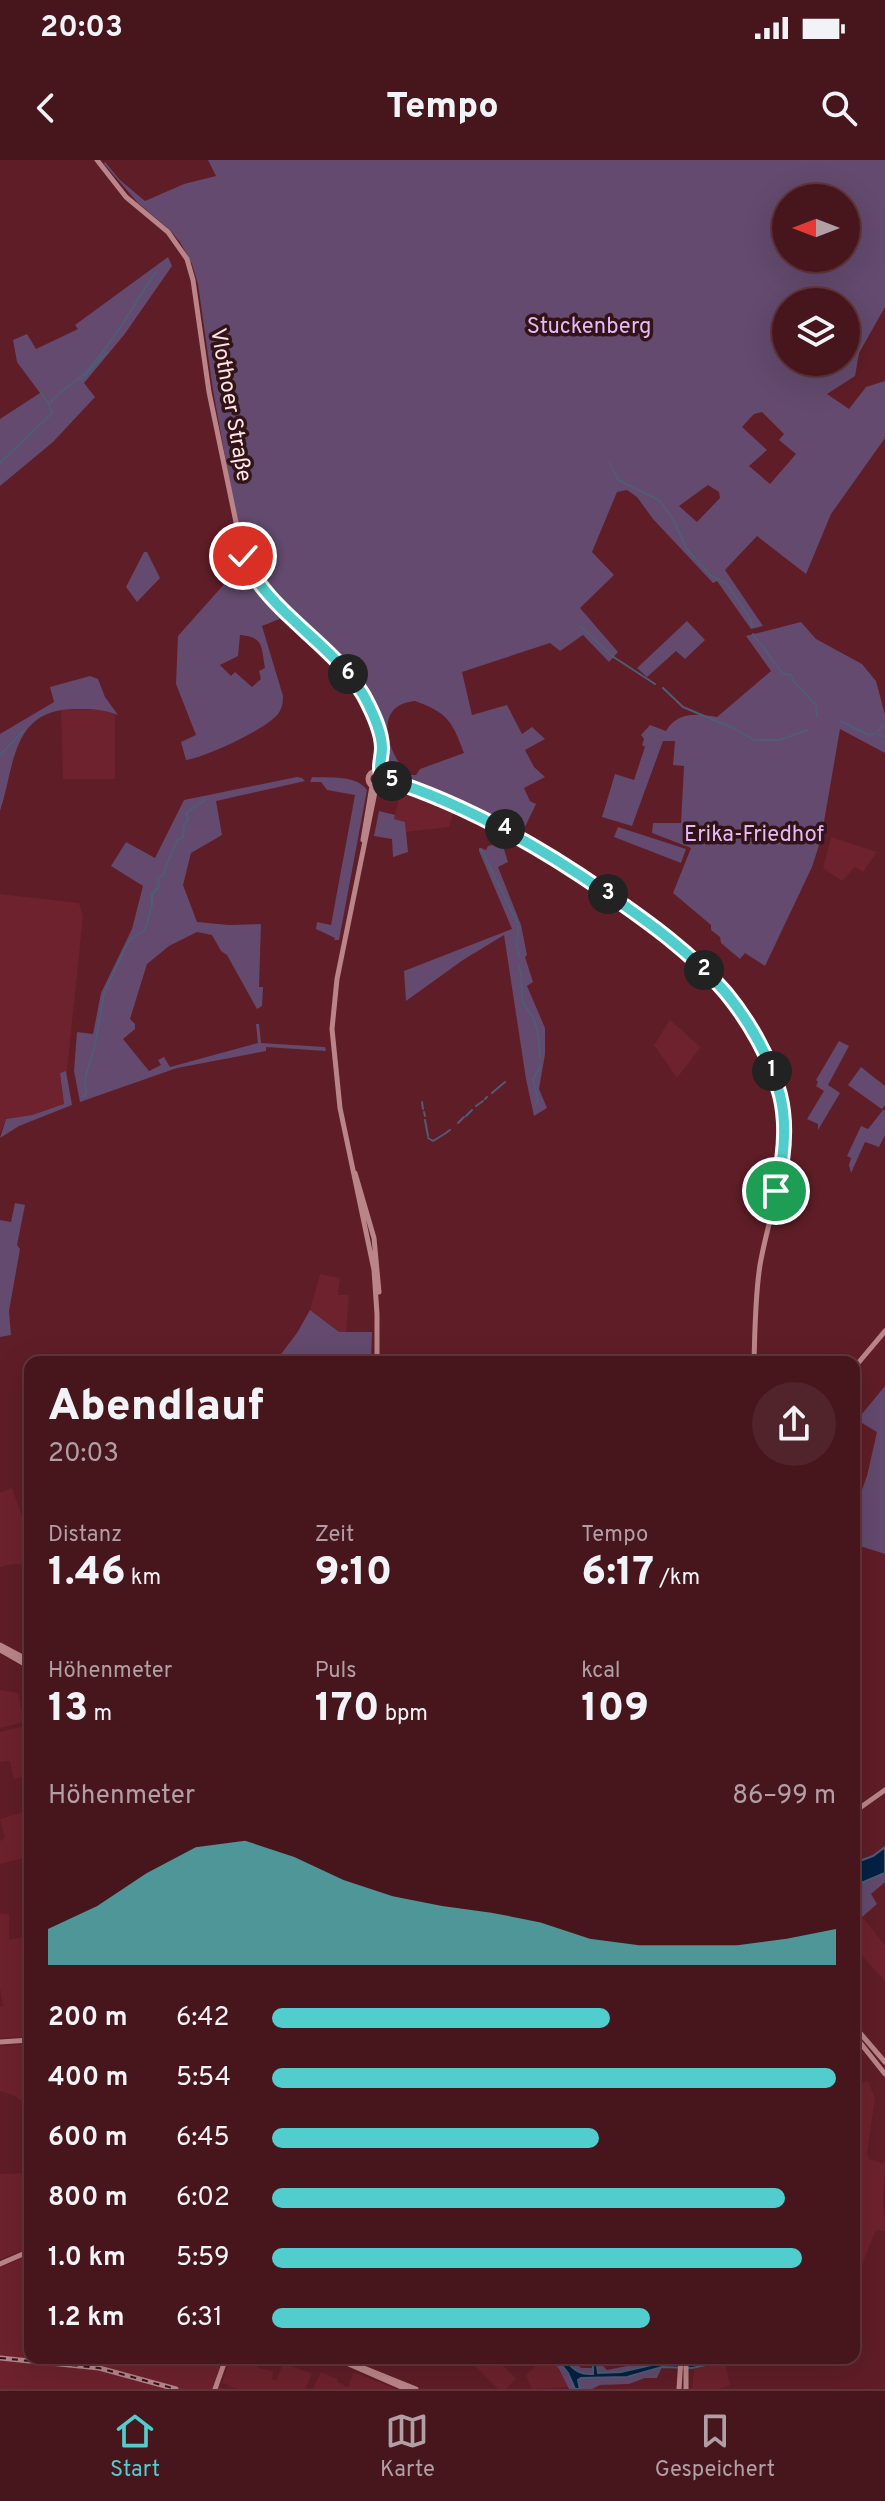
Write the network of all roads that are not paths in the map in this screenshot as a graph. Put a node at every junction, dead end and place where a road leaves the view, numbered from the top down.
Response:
1 (97, 160) edge
2 (380, 776) junction
3 (374, 786) junction
4 (885, 1331) edge
5 (377, 1356) edge
6 (754, 1356) edge
7 (860, 1361) edge
8 (0, 1647) edge
9 (24, 1661) edge
10 (885, 1790) edge
11 (860, 1808) edge
12 (860, 2033) edge
13 (24, 2040) edge
14 (0, 2042) edge
15 (860, 2043) edge
16 (885, 2062) edge
17 (885, 2074) edge
18 (24, 2254) edge
19 (0, 2264) edge
20 (224, 2364) edge
21 (350, 2364) edge
22 (352, 2364) edge
23 (683, 2364) edge
24 (684, 2371) junction
25 (215, 2389) edge
26 (406, 2389) edge
27 (416, 2389) edge
28 (679, 2389) edge
29 (686, 2389) edge

1 - 2 main road, Vlothoer Straße
2 - 3 main road
2 - 3 main road, Vlothoer Straße
2 - 6 main road
3 - 5 main road, Vlothoer Straße
4 - 7 main road
8 - 9 main road
10 - 11 main road
12 - 16 main road
13 - 14 main road
15 - 17 main road
18 - 19 main road
20 - 25 main road
21 - 26 main road
22 - 27 main road
23 - 24 main road
24 - 28 main road
24 - 29 main road

